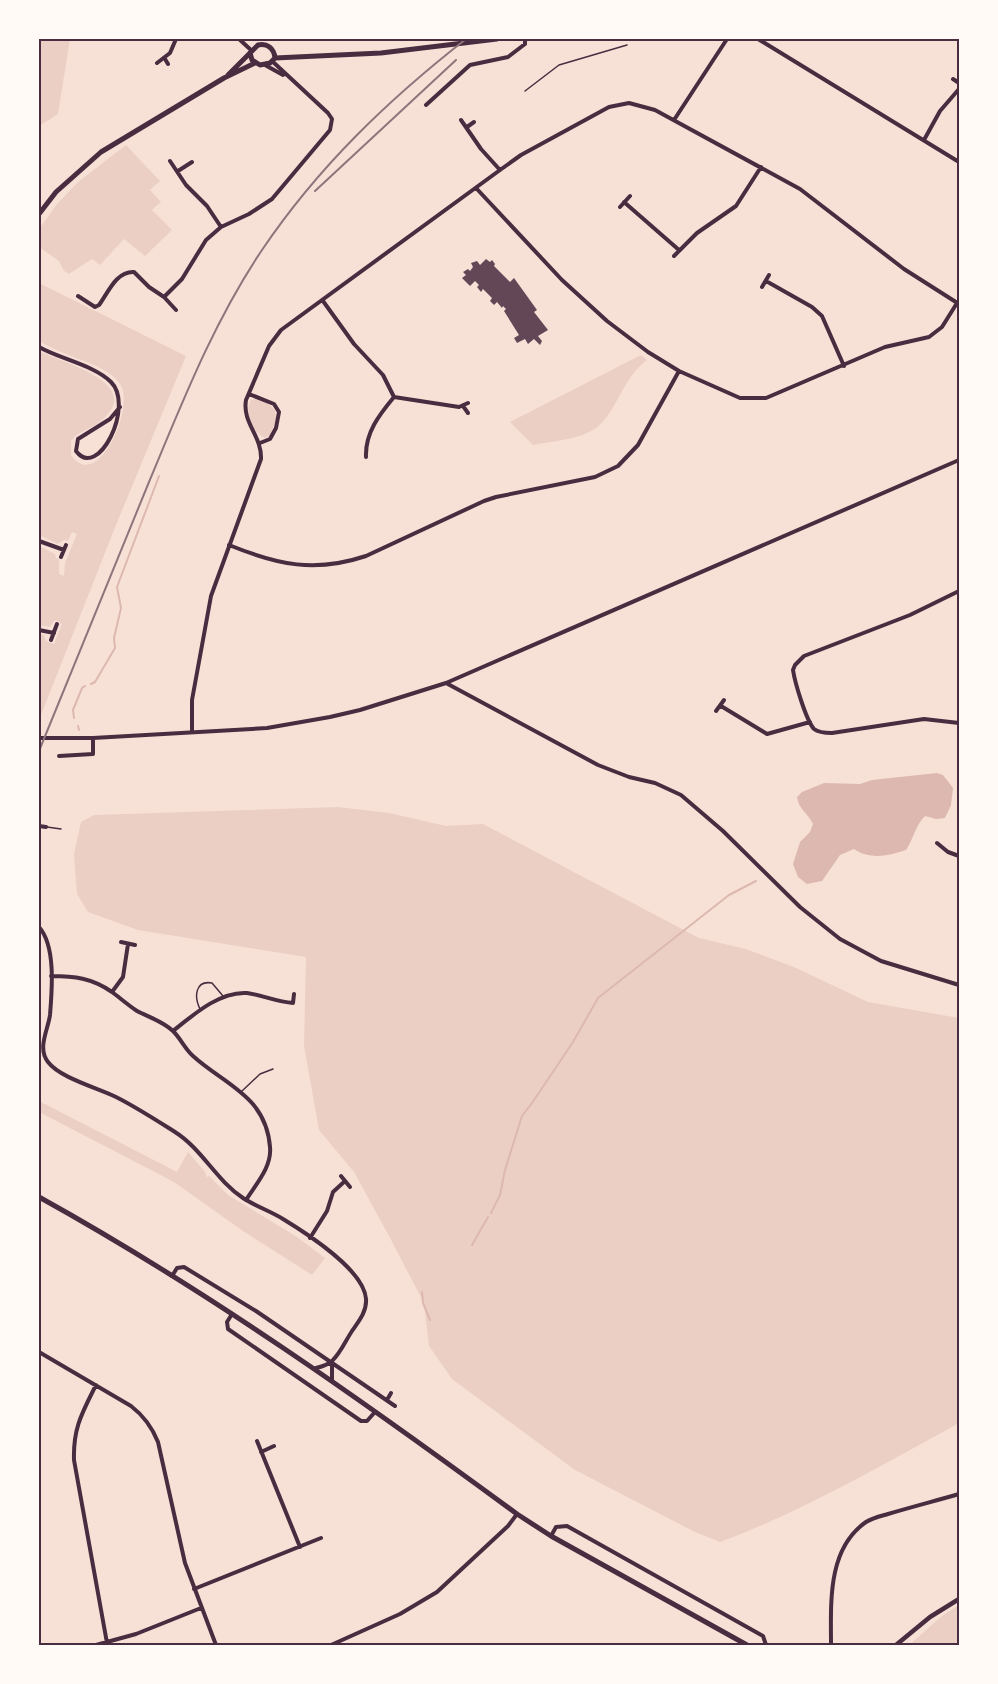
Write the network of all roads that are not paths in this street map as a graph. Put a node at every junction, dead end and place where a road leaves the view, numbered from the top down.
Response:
1 (177, 39) edge
2 (239, 39) edge
3 (264, 39) edge
4 (273, 39) edge
5 (496, 39) edge
6 (525, 39) edge
7 (727, 39) edge
8 (758, 39) edge
9 (627, 45) dead end
10 (252, 50) junction
11 (273, 54) junction
12 (165, 59) junction
13 (158, 63) dead end
14 (255, 63) junction
15 (168, 64) dead end
16 (265, 65) junction
17 (286, 76) junction
18 (224, 78) junction
19 (953, 79) dead end
20 (959, 83) edge
21 (959, 89) edge
22 (525, 91) dead end
23 (426, 105) dead end
24 (461, 120) dead end
25 (674, 120) junction
26 (474, 122) dead end
27 (466, 127) junction
28 (924, 140) junction
29 (170, 161) dead end
30 (192, 162) dead end
31 (959, 162) edge
32 (761, 167) junction
33 (500, 170) junction
34 (178, 171) junction
35 (476, 188) junction
36 (630, 196) dead end
37 (624, 202) junction
38 (620, 207) dead end
39 (39, 214) edge
40 (220, 228) junction
41 (679, 250) junction
42 (674, 256) dead end
43 (769, 275) dead end
44 (766, 281) junction
45 (762, 287) dead end
46 (78, 296) dead end
47 (164, 297) junction
48 (323, 301) junction
49 (958, 303) edge
50 (176, 310) dead end
51 (39, 347) edge
52 (844, 366) junction
53 (678, 371) junction
54 (249, 394) junction
55 (394, 397) junction
56 (120, 407) junction
57 (468, 413) dead end
58 (260, 443) junction
59 (359, 450) dead end
60 (365, 450) junction
61 (366, 458) dead end
62 (959, 460) edge
63 (39, 541) edge
64 (66, 544) dead end
65 (229, 545) junction
66 (64, 550) junction
67 (61, 557) dead end
68 (959, 591) edge
69 (57, 624) dead end
70 (39, 630) edge
71 (54, 633) junction
72 (51, 640) dead end
73 (446, 683) junction
74 (724, 700) dead end
75 (721, 706) junction
76 (716, 711) dead end
77 (810, 722) junction
78 (959, 723) edge
79 (192, 732) junction
80 (39, 738) edge
81 (93, 738) junction
82 (59, 756) dead end
83 (39, 826) edge
84 (46, 827) joint
85 (61, 829) dead end
86 (937, 843) dead end
87 (959, 856) edge
88 (39, 927) edge
89 (121, 942) dead end
90 (128, 944) junction
91 (135, 945) dead end
92 (51, 976) junction
93 (959, 985) edge
94 (112, 992) junction
95 (294, 994) dead end
96 (224, 998) junction
97 (200, 1010) junction
98 (173, 1031) junction
99 (273, 1069) dead end
100 (242, 1091) junction
101 (341, 1176) dead end
102 (345, 1181) junction
103 (350, 1187) dead end
104 (39, 1197) edge
105 (246, 1200) junction
106 (310, 1238) junction
107 (172, 1276) junction
108 (232, 1313) junction
109 (39, 1352) edge
110 (332, 1362) junction
111 (315, 1368) junction
112 (332, 1380) junction
113 (96, 1385) junction
114 (391, 1393) dead end
115 (387, 1400) junction
116 (395, 1406) dead end
117 (376, 1411) junction
118 (256, 1442) dead end
119 (274, 1446) dead end
120 (261, 1452) junction
121 (959, 1494) edge
122 (518, 1514) junction
123 (551, 1536) junction
124 (321, 1538) dead end
125 (300, 1547) junction
126 (194, 1589) junction
127 (959, 1599) edge
128 (201, 1608) junction
129 (107, 1643) junction
130 (96, 1645) edge
131 (216, 1645) edge
132 (331, 1645) edge
133 (747, 1645) edge
134 (766, 1645) edge
135 (831, 1645) edge
136 (896, 1645) edge

1 - 12 street
2 - 10 street
3 - 10 main road
4 - 11 main road
5 - 11 main road
6 - 23 street
7 - 25 street
8 - 28 street
9 - 22 lane
10 - 11 main road
10 - 14 main road
10 - 18 main road
11 - 16 main road
11 - 17 street
12 - 13 street
12 - 15 street
14 - 16 main road
14 - 18 main road
16 - 17 street
17 - 40 street
18 - 39 main road
19 - 20 street
21 - 28 street
24 - 27 street
25 - 32 street
25 - 33 street
26 - 27 street
27 - 33 street
28 - 31 street
29 - 34 street
30 - 34 street
32 - 41 street
32 - 49 street
33 - 35 street
34 - 40 street
35 - 48 street
35 - 53 street
36 - 37 street
37 - 38 street
37 - 41 street
40 - 47 street
41 - 42 street
43 - 44 street
44 - 45 street
44 - 52 street
46 - 47 street
47 - 50 street
48 - 54 street
48 - 55 street
49 - 52 street
51 - 56 street
52 - 53 street
53 - 65 street
54 - 58 street
54 - 58 street
55 - 57 street
55 - 60 street
56 - 56 street
58 - 65 street
59 - 60 street
60 - 61 street
62 - 73 street
63 - 66 street
64 - 66 street
65 - 79 street
66 - 67 street
68 - 77 street
69 - 71 street
70 - 71 street
71 - 72 street
73 - 79 street
73 - 93 street
74 - 75 street
75 - 76 street
75 - 77 street
77 - 78 street
79 - 81 street
80 - 81 street
81 - 82 street
83 - 84 street
84 - 85 lane
86 - 87 street
88 - 92 street
89 - 90 street
90 - 91 street
90 - 94 street
92 - 94 street
92 - 105 street
94 - 98 street
95 - 96 street
96 - 97 street
96 - 97 lane
97 - 98 street
98 - 100 street
99 - 100 lane
100 - 105 street
101 - 102 street
102 - 103 street
102 - 106 street
104 - 107 main road
105 - 106 street
106 - 110 street
107 - 108 main road
107 - 110 street
108 - 111 main road
108 - 117 street
109 - 113 street
110 - 111 street
110 - 112 street
110 - 115 street
111 - 112 main road
112 - 117 main road
113 - 126 street
113 - 129 street
114 - 115 street
115 - 116 street
117 - 122 main road
118 - 120 street
119 - 120 street
120 - 125 street
121 - 135 street
122 - 123 main road
122 - 132 street
123 - 133 main road
123 - 134 street
124 - 125 street
125 - 126 street
126 - 128 street
127 - 136 street
128 - 129 street
128 - 131 street
129 - 130 street

